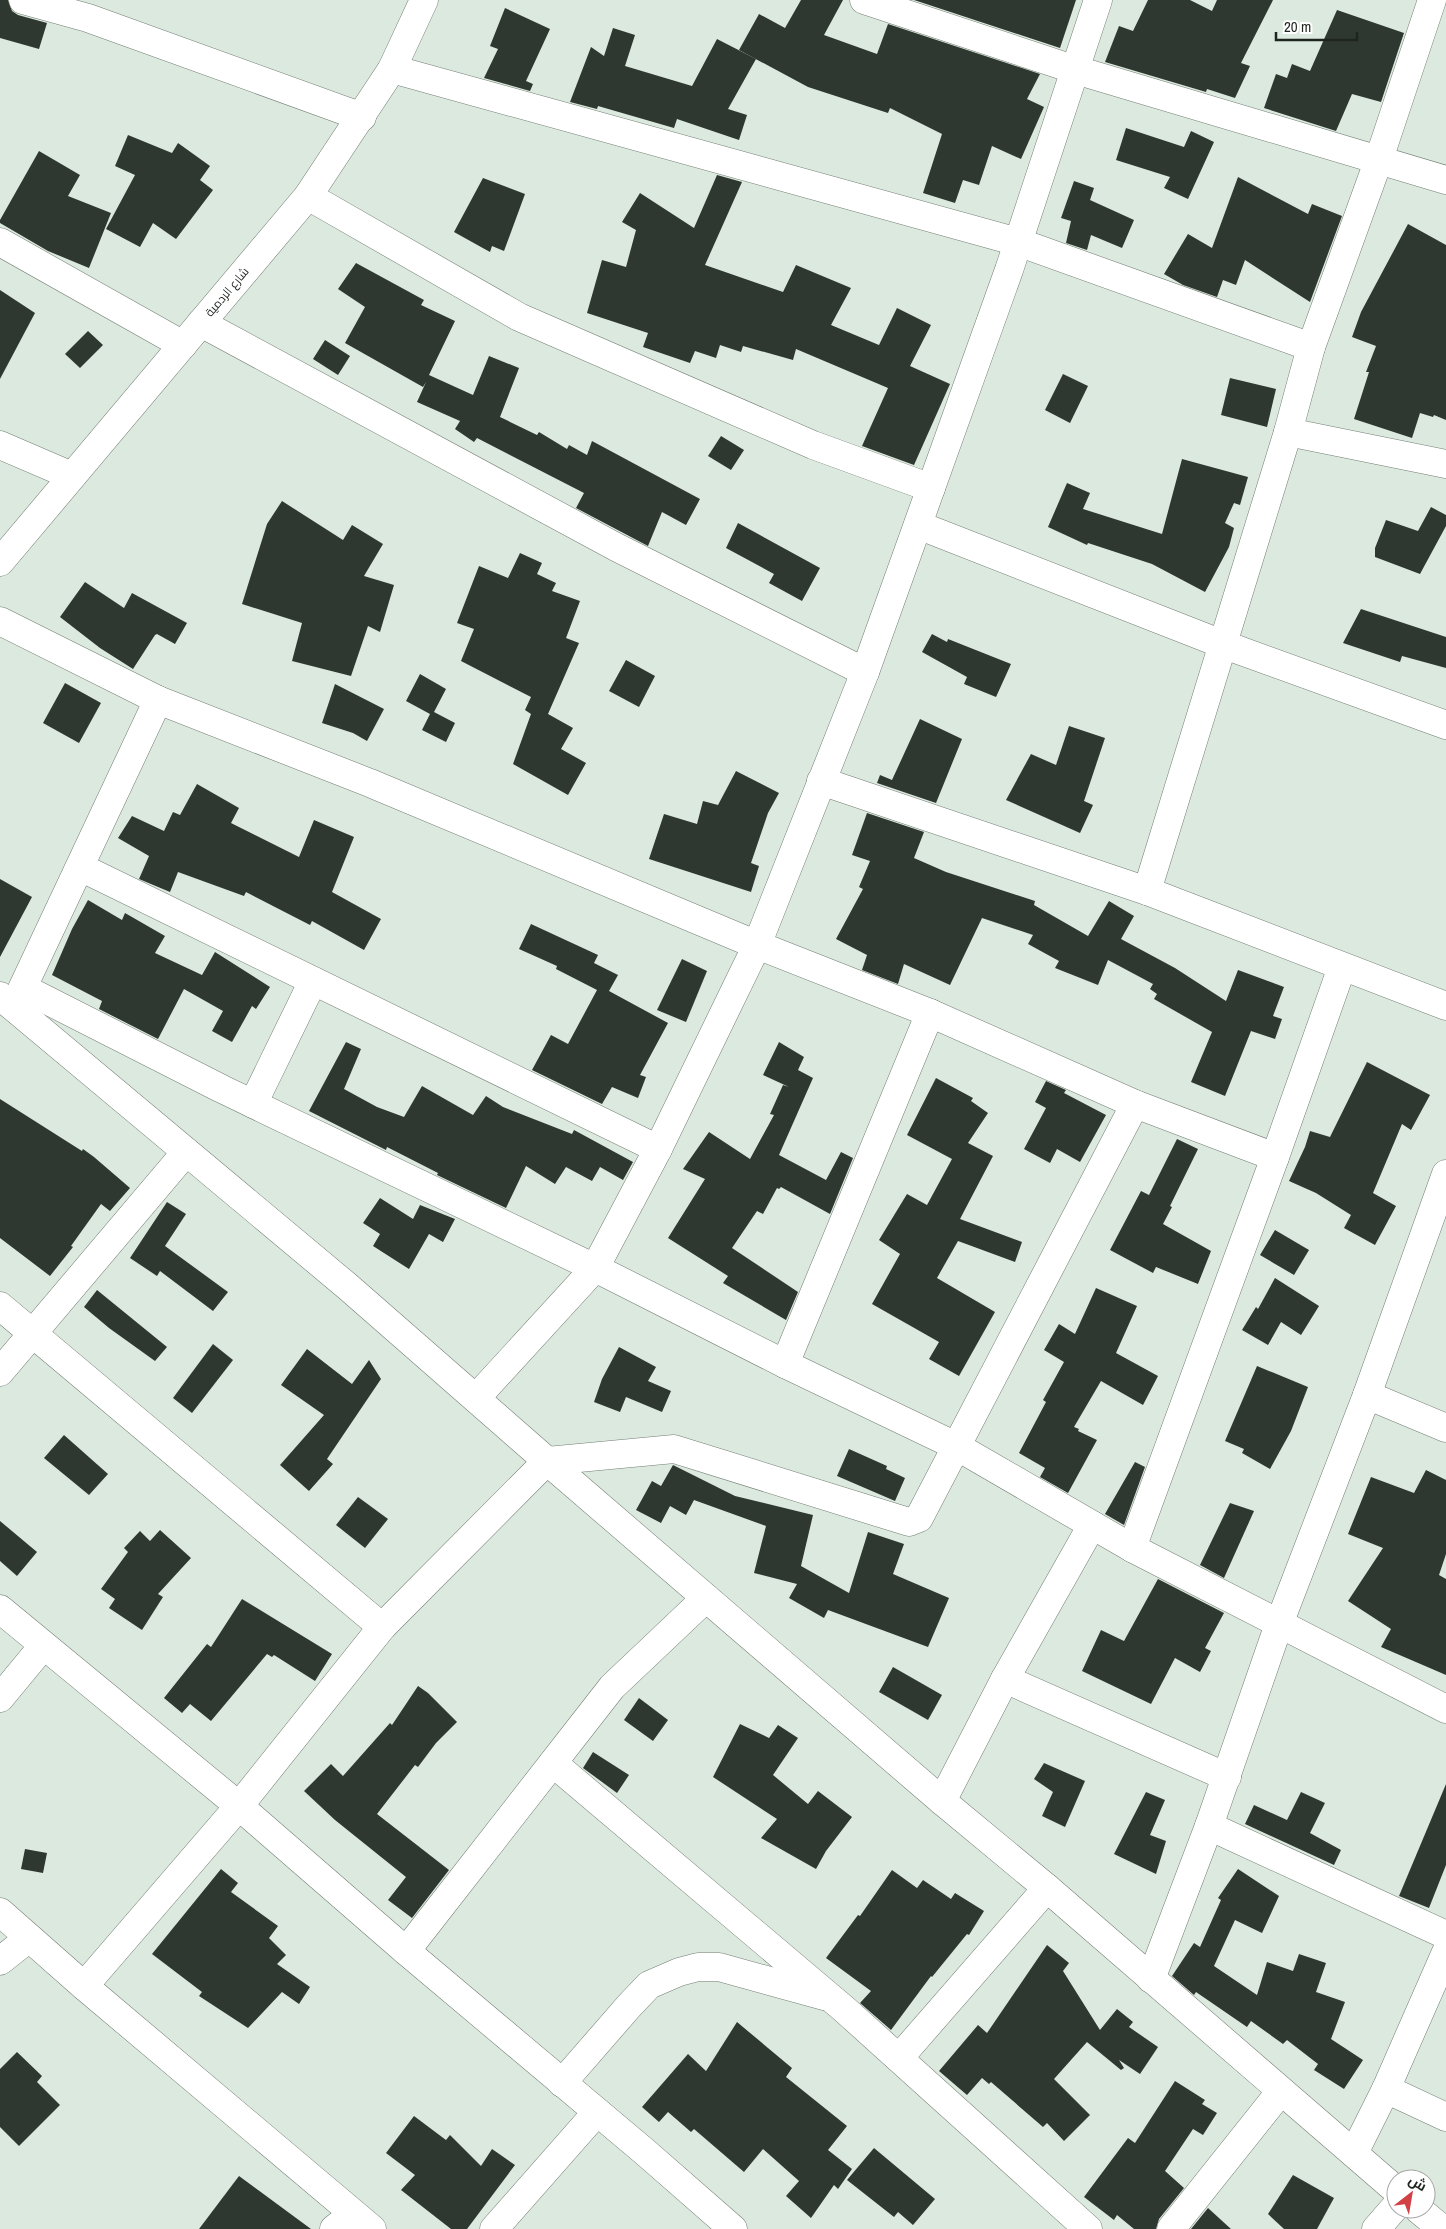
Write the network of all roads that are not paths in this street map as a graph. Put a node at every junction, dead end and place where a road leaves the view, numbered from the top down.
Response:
1 (23, 0) edge
2 (424, 0) edge
3 (864, 0) edge
4 (1098, 0) edge
5 (1432, 0) edge
6 (392, 69) junction
7 (1076, 70) junction
8 (362, 117) junction
9 (1380, 159) junction
10 (1446, 180) edge
11 (308, 196) junction
12 (0, 242) edge
13 (1018, 242) junction
14 (201, 323) junction
15 (183, 344) junction
16 (1311, 347) junction
17 (1288, 432) junction
18 (0, 445) edge
19 (1446, 464) edge
20 (72, 476) junction
21 (931, 488) junction
22 (918, 525) junction
23 (0, 562) edge
24 (0, 622) edge
25 (1222, 644) junction
26 (865, 672) junction
27 (158, 700) junction
28 (1446, 725) edge
29 (821, 781) junction
30 (80, 868) junction
31 (1147, 891) junction
32 (756, 945) junction
33 (1342, 967) junction
34 (313, 981) junction
35 (12, 997) edge
36 (1446, 1006) edge
37 (930, 1013) junction
38 (253, 1104) junction
39 (1135, 1104) junction
40 (658, 1149) junction
41 (186, 1152) junction
42 (1275, 1157) junction
43 (1446, 1174) edge
44 (595, 1268) junction
45 (0, 1306) edge
46 (34, 1334) junction
47 (785, 1364) junction
48 (0, 1372) edge
49 (1367, 1395) junction
50 (476, 1398) junction
51 (1446, 1428) edge
52 (956, 1446) junction
53 (547, 1461) junction
54 (1092, 1525) junction
55 (1132, 1548) junction
56 (706, 1598) junction
57 (0, 1610) edge
58 (1279, 1624) junction
59 (382, 1627) junction
60 (43, 1646) junction
61 (1005, 1679) junction
62 (0, 1698) edge
63 (1446, 1709) edge
64 (553, 1763) junction
65 (1227, 1777) junction
66 (942, 1801) junction
67 (239, 1806) junction
68 (1209, 1826) junction
69 (1047, 1888) junction
70 (0, 1912) edge
71 (1446, 1935) edge
72 (29, 1938) junction
73 (406, 1952) junction
74 (1446, 1952) edge
75 (0, 1961) edge
76 (1151, 1978) junction
77 (84, 1986) junction
78 (832, 1998) junction
79 (899, 2058) junction
80 (562, 2083) junction
81 (1386, 2089) junction
82 (1281, 2091) junction
83 (597, 2112) junction
84 (1446, 2117) edge
85 (1354, 2153) junction
86 (1386, 2181) edge
87 (1386, 2218) edge
88 (1430, 2219) edge
89 (353, 2224) edge
90 (494, 2229) edge
91 (733, 2229) edge
92 (1088, 2229) edge
93 (1171, 2229) edge
94 (1376, 2229) edge
95 (1442, 2229) edge

1 - 8 street
2 - 6 street, شارع الردمية
3 - 7 street
4 - 7 street
5 - 9 street
6 - 8 street, شارع الردمية
6 - 13 street
7 - 9 street
7 - 13 street
8 - 11 street, شارع الردمية
9 - 10 street
9 - 16 street
11 - 14 street, شارع الردمية
11 - 21 street
12 - 15 street
13 - 16 street
13 - 21 street
14 - 15 street, شارع الردمية
14 - 26 street
15 - 20 street, شارع الردمية
16 - 17 street
17 - 19 street
17 - 25 street
18 - 20 street
20 - 23 street, شارع الردمية
21 - 22 street
22 - 25 street
22 - 26 street
24 - 27 street
25 - 28 street
25 - 31 street
26 - 29 street
27 - 30 street
27 - 32 street
29 - 31 street
29 - 32 street
30 - 34 street
30 - 35 street
31 - 33 street
32 - 37 street
32 - 40 street
33 - 36 street
33 - 42 street
34 - 38 street
34 - 40 street
35 - 38 street
35 - 41 street
37 - 39 street
37 - 47 street
38 - 44 street
39 - 42 street
39 - 52 street
40 - 44 street
41 - 46 street
41 - 50 street
42 - 55 street
43 - 49 street
44 - 47 street
44 - 50 street
45 - 46 street
46 - 48 street
46 - 59 street
47 - 52 street
49 - 51 street
49 - 58 street
50 - 53 street
52 - 53 street
52 - 54 street
53 - 56 street
53 - 59 street
54 - 55 street
54 - 61 street
55 - 58 street
56 - 64 street
56 - 66 street
57 - 60 street
58 - 63 street
58 - 65 street
59 - 67 street
60 - 62 street
60 - 67 street
61 - 65 street
61 - 66 street
64 - 73 street
64 - 78 street
65 - 68 street
66 - 69 street
67 - 73 street
67 - 77 street
68 - 71 street
68 - 76 street
69 - 76 street
69 - 79 street
70 - 72 street
72 - 75 street
72 - 77 street
73 - 80 street
74 - 81 street
76 - 82 street
77 - 89 street
78 - 79 street
78 - 80 street
79 - 92 street
80 - 83 street
81 - 84 street
81 - 85 street
82 - 85 street
82 - 93 street
83 - 90 street
83 - 91 street
85 - 86 street
87 - 94 street
88 - 95 street

